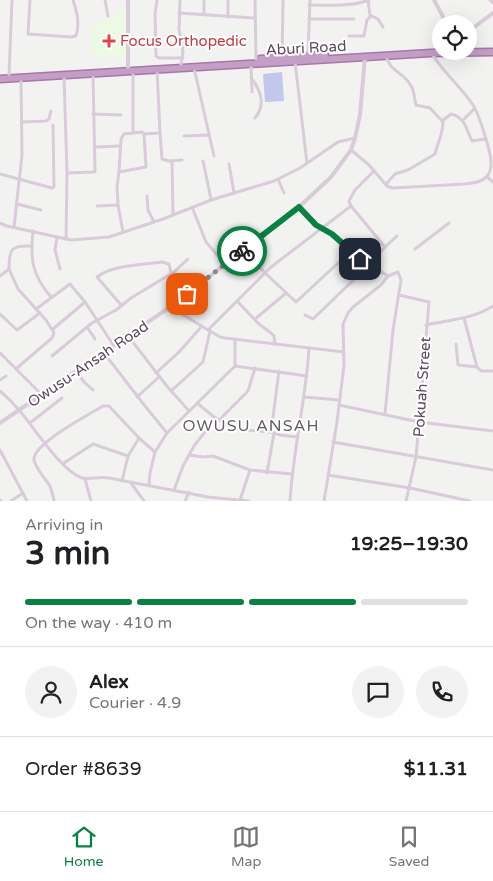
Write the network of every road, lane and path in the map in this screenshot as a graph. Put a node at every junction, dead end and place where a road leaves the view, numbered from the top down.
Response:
1 (12, 0) edge
2 (30, 0) edge
3 (73, 0) edge
4 (105, 0) edge
5 (128, 0) edge
6 (158, 0) edge
7 (180, 0) edge
8 (204, 0) edge
9 (228, 0) edge
10 (255, 0) edge
11 (283, 0) edge
12 (310, 0) edge
13 (369, 0) edge
14 (434, 0) edge
15 (490, 0) edge
16 (493, 3) edge
17 (309, 5) junction
18 (179, 13) junction
19 (493, 13) edge
20 (204, 15) junction
21 (442, 15) edge
22 (108, 16) dead end
23 (228, 16) junction
24 (371, 16) junction
25 (254, 18) junction
26 (309, 18) junction
27 (354, 20) dead end
28 (477, 25) edge
29 (383, 27) dead end
30 (349, 36) dead end
31 (198, 41) dead end
32 (182, 43) junction
33 (432, 49) edge
34 (477, 49) edge
35 (493, 50) edge
36 (477, 51) edge
37 (431, 53) joint
38 (308, 56) junction
39 (386, 56) junction
40 (364, 57) junction
41 (282, 59) junction
42 (182, 61) junction
43 (254, 61) junction
44 (295, 61) junction
45 (194, 67) junction
46 (130, 70) junction
47 (157, 70) junction
48 (93, 73) junction
49 (9, 74) junction
50 (67, 74) junction
51 (0, 75) edge
52 (21, 78) junction
53 (251, 78) junction
54 (0, 79) edge
55 (252, 92) dead end
56 (475, 108) junction
57 (52, 111) dead end
58 (93, 114) junction
59 (121, 115) dead end
60 (254, 118) dead end
61 (462, 120) junction
62 (443, 121) junction
63 (22, 122) junction
64 (53, 125) dead end
65 (133, 132) junction
66 (160, 133) junction
67 (144, 134) junction
68 (209, 135) junction
69 (184, 136) dead end
70 (355, 138) junction
71 (485, 139) junction
72 (120, 146) junction
73 (96, 147) junction
74 (351, 150) junction
75 (214, 156) dead end
76 (182, 160) dead end
77 (172, 161) junction
78 (203, 161) dead end
79 (307, 163) junction
80 (229, 164) dead end
81 (374, 171) junction
82 (119, 172) junction
83 (67, 173) junction
84 (0, 174) edge
85 (488, 177) junction
86 (20, 179) junction
87 (278, 179) junction
88 (493, 182) edge
89 (386, 184) junction
90 (234, 193) junction
91 (284, 193) dead end
92 (147, 196) dead end
93 (211, 200) junction
94 (17, 204) junction
95 (118, 205) junction
96 (97, 206) dead end
97 (351, 206) junction
98 (192, 207) junction
99 (299, 207) junction
100 (41, 210) dead end
101 (173, 215) junction
102 (154, 222) junction
103 (0, 223) edge
104 (449, 223) dead end
105 (14, 226) junction
106 (321, 229) junction
107 (33, 231) junction
108 (123, 232) junction
109 (397, 236) dead end
110 (57, 237) junction
111 (66, 239) junction
112 (32, 246) junction
113 (385, 246) junction
114 (244, 249) junction
115 (415, 249) dead end
116 (350, 252) junction
117 (188, 259) dead end
118 (225, 264) junction
119 (369, 265) junction
120 (9, 269) junction
121 (60, 269) dead end
122 (171, 273) junction
123 (265, 273) junction
124 (0, 276) edge
125 (388, 276) junction
126 (285, 294) junction
127 (400, 295) junction
128 (51, 297) junction
129 (237, 301) junction
130 (85, 302) junction
131 (122, 306) junction
132 (493, 306) edge
133 (170, 307) junction
134 (36, 309) junction
135 (40, 313) junction
136 (0, 314) edge
137 (305, 314) dead end
138 (464, 318) junction
139 (255, 319) junction
140 (97, 320) junction
141 (426, 325) junction
142 (202, 326) junction
143 (87, 327) junction
144 (53, 329) junction
145 (209, 331) junction
146 (129, 337) junction
147 (95, 339) dead end
148 (235, 340) junction
149 (275, 344) junction
150 (456, 344) dead end
151 (114, 346) junction
152 (309, 348) junction
153 (344, 352) junction
154 (0, 353) edge
155 (104, 353) junction
156 (52, 356) dead end
157 (235, 366) junction
158 (17, 368) junction
159 (254, 368) junction
160 (477, 368) junction
161 (76, 371) junction
162 (279, 371) junction
163 (493, 371) edge
164 (156, 373) junction
165 (6, 376) dead end
166 (307, 376) junction
167 (159, 377) junction
168 (0, 380) edge
169 (93, 390) dead end
170 (0, 391) edge
171 (171, 391) junction
172 (42, 395) junction
173 (138, 396) junction
174 (304, 397) junction
175 (62, 398) dead end
176 (339, 400) junction
177 (197, 403) junction
178 (339, 405) junction
179 (19, 410) junction
180 (189, 411) junction
181 (385, 414) junction
182 (218, 419) junction
183 (419, 422) junction
184 (0, 423) edge
185 (30, 423) junction
186 (493, 431) edge
187 (167, 433) junction
188 (272, 433) junction
189 (298, 437) junction
190 (139, 438) junction
191 (334, 442) junction
192 (44, 444) junction
193 (0, 450) edge
194 (155, 452) junction
195 (189, 455) junction
196 (128, 456) junction
197 (416, 457) junction
198 (64, 463) junction
199 (250, 470) junction
200 (493, 470) edge
201 (267, 473) junction
202 (292, 474) junction
203 (328, 475) junction
204 (85, 479) junction
205 (122, 481) junction
206 (130, 483) junction
207 (150, 485) junction
208 (410, 488) junction
209 (174, 490) junction
210 (189, 492) junction
211 (23, 494) junction
212 (208, 499) edge
213 (240, 500) junction
214 (11, 501) edge
215 (27, 501) edge
216 (54, 501) edge
217 (91, 501) edge
218 (144, 501) edge
219 (185, 501) edge
220 (249, 501) edge
221 (290, 501) edge
222 (324, 501) edge
223 (406, 501) edge
224 (470, 501) edge

1 - 49 street
2 - 3 street
4 - 22 street
5 - 46 street
6 - 42 street
7 - 18 street
8 - 20 street
9 - 23 street
10 - 25 street
11 - 41 street
12 - 17 street
13 - 17 street
13 - 24 street
14 - 21 street
15 - 16 street
17 - 26 street
18 - 20 street
18 - 32 street
19 - 28 street
20 - 23 street
23 - 25 street
24 - 29 street
24 - 30 street
25 - 43 street
26 - 27 street
26 - 38 street
31 - 32 street
32 - 42 street
33 - 38 highway, Aburi Road
34 - 35 highway, Aburi Road
35 - 36 highway, Aburi Road
37 - 39 highway, Aburi Road
37 - 56 street
38 - 41 highway, Aburi Road
39 - 40 highway, Aburi Road
39 - 62 street
40 - 44 highway, Aburi Road
40 - 70 street, Owusu-Ansah Road
41 - 43 highway, Aburi Road
41 - 44 highway, Aburi Road
42 - 43 highway, Aburi Road
42 - 46 highway, Aburi Road
43 - 45 highway, Aburi Road
43 - 53 street
44 - 79 street
45 - 47 highway, Aburi Road
45 - 68 street
46 - 47 highway, Aburi Road
46 - 48 highway, Aburi Road
46 - 50 highway, Aburi Road
46 - 65 street
47 - 66 street
48 - 50 highway, Aburi Road
48 - 58 street
49 - 50 highway, Aburi Road
49 - 51 highway, Aburi Road
50 - 52 highway, Aburi Road
50 - 83 street
52 - 54 highway, Aburi Road
52 - 63 street
53 - 55 street
53 - 60 street
56 - 61 street
56 - 71 street
57 - 63 street
58 - 59 street
58 - 73 street
61 - 62 street
61 - 71 street
62 - 89 street
63 - 86 street
64 - 86 street
65 - 67 street
65 - 72 street
66 - 67 street
66 - 77 street
67 - 82 street
68 - 69 street
68 - 75 street
70 - 74 street, Owusu-Ansah Road
70 - 79 street
71 - 85 street
72 - 73 street
72 - 82 street
73 - 83 street
74 - 81 street
74 - 99 street, Owusu-Ansah Road
76 - 77 street
77 - 101 street
78 - 93 street
79 - 87 street
80 - 90 street
81 - 89 street
81 - 97 street
82 - 95 street
83 - 111 street
84 - 86 street
85 - 88 street
85 - 89 street
86 - 94 street
87 - 90 street
87 - 91 street
90 - 93 street
92 - 102 street
93 - 98 street
94 - 100 street
94 - 105 street
95 - 96 street
95 - 108 street
97 - 106 street
97 - 113 street
98 - 101 street
98 - 118 street
99 - 106 street
99 - 114 street, Owusu-Ansah Road
101 - 102 street
102 - 108 street
103 - 105 street
104 - 115 street
105 - 107 street
106 - 116 street
106 - 123 street
107 - 110 street
107 - 112 street
108 - 111 street
109 - 113 street
110 - 111 street
110 - 121 street
112 - 120 street
112 - 128 street
113 - 119 street
114 - 118 street, Owusu-Ansah Road
114 - 123 street
116 - 119 street
116 - 126 street
117 - 122 street
118 - 133 street, Owusu-Ansah Road
119 - 125 street
119 - 137 street
120 - 124 street
120 - 134 street
122 - 131 street
122 - 131 street
123 - 126 street
123 - 129 street
125 - 127 street
125 - 153 street
126 - 139 street
127 - 141 street, Pokuah Street
127 - 181 street
128 - 130 street
128 - 134 street
129 - 139 street
129 - 145 street
130 - 140 street
130 - 144 street
131 - 140 street
132 - 138 street
133 - 142 street
133 - 146 street, Owusu-Ansah Road
134 - 135 street
135 - 136 street
135 - 144 street
138 - 141 street
138 - 160 street
139 - 149 street
140 - 143 street
140 - 151 street
141 - 183 street, Pokuah Street
142 - 145 street
142 - 164 street
143 - 147 street
143 - 156 street
144 - 158 street
145 - 148 street
145 - 171 street
146 - 151 street, Owusu-Ansah Road
146 - 164 street
148 - 149 street
148 - 157 street
149 - 152 street
150 - 160 street
151 - 155 street, Owusu-Ansah Road
152 - 153 street
152 - 166 street
153 - 176 street
154 - 158 street
155 - 161 street, Owusu-Ansah Road
155 - 173 street
157 - 159 street
157 - 177 street
158 - 172 street
159 - 162 street
159 - 182 street
160 - 163 street
161 - 169 street
161 - 172 street, Owusu-Ansah Road
162 - 166 street
162 - 188 street
164 - 167 street
165 - 168 street
166 - 174 street
167 - 171 street
167 - 173 street
170 - 179 street
171 - 180 street
172 - 179 street, Owusu-Ansah Road
173 - 187 street
174 - 176 street
174 - 189 street
175 - 185 street
176 - 178 street
177 - 180 street
177 - 182 street
178 - 181 street
178 - 191 street
179 - 184 street, Owusu-Ansah Road
179 - 185 street
180 - 187 street
181 - 183 street
182 - 188 street
182 - 195 street
183 - 186 street
183 - 197 street, Pokuah Street
185 - 192 street
187 - 194 street
188 - 189 street
188 - 201 street
189 - 202 street
190 - 192 street
190 - 194 street
190 - 196 street
191 - 197 street
191 - 203 street
192 - 198 street
192 - 216 street
193 - 211 street
194 - 207 street
195 - 199 street
195 - 209 street
196 - 198 street
196 - 205 street
197 - 200 street
197 - 208 street, Pokuah Street
198 - 204 street
199 - 201 street
199 - 213 street
201 - 202 street
202 - 221 street
203 - 208 street
203 - 222 street
204 - 205 street
204 - 217 street
205 - 206 street
206 - 207 street
206 - 218 street
207 - 209 street
208 - 223 street, Pokuah Street
208 - 224 street
209 - 210 street
210 - 212 street
210 - 219 street
211 - 214 street
211 - 215 street
212 - 213 street
213 - 220 street

